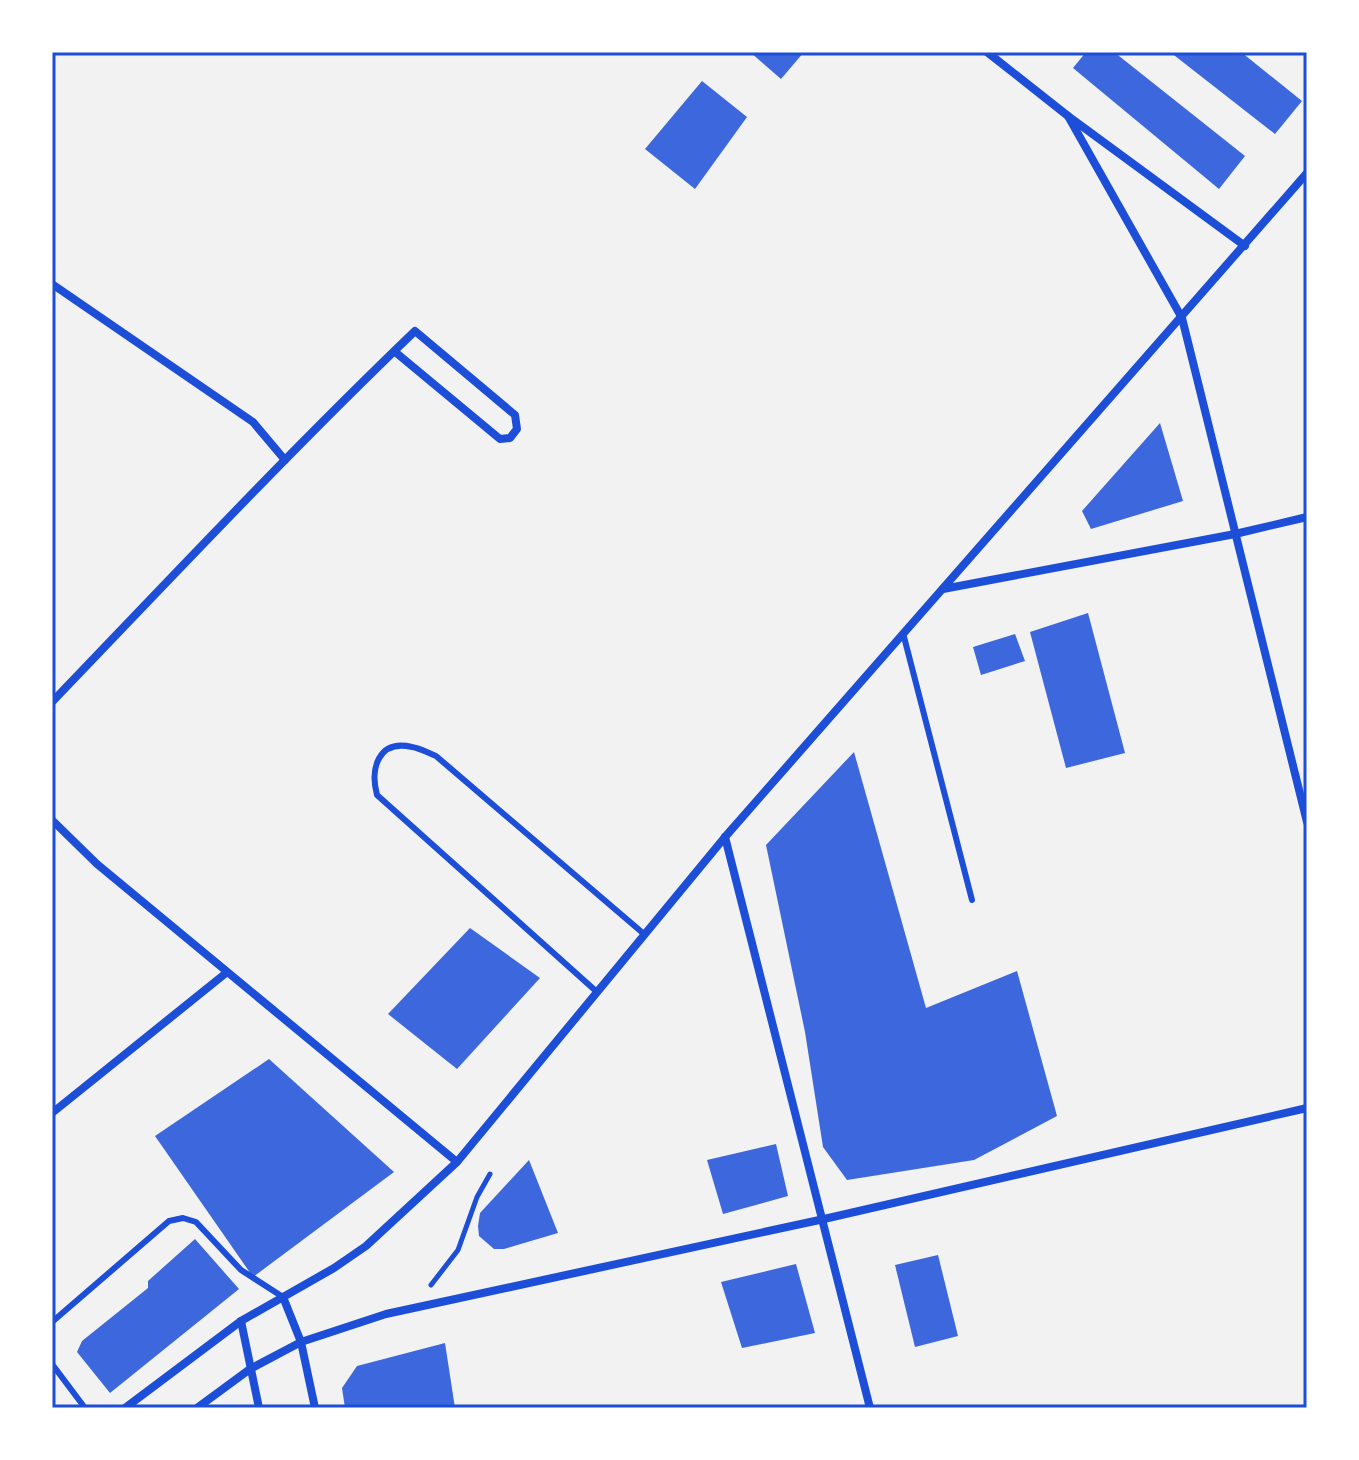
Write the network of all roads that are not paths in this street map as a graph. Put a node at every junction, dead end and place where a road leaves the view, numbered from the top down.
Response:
1 (987, 52) edge
2 (1068, 116) junction
3 (1307, 173) edge
4 (1245, 246) junction
5 (52, 284) edge
6 (1182, 318) junction
7 (394, 351) junction
8 (285, 460) junction
9 (1307, 517) edge
10 (1235, 534) junction
11 (942, 589) junction
12 (903, 633) junction
13 (52, 702) edge
14 (52, 820) edge
15 (1307, 822) edge
16 (725, 837) junction
17 (972, 900) dead end
18 (644, 934) junction
19 (226, 973) junction
20 (597, 992) junction
21 (1307, 1108) edge
22 (52, 1113) edge
23 (457, 1162) junction
24 (824, 1219) junction
25 (283, 1297) junction
26 (241, 1321) junction
27 (52, 1322) edge
28 (301, 1342) junction
29 (52, 1364) edge
30 (250, 1369) junction
31 (85, 1408) edge
32 (125, 1408) edge
33 (197, 1408) edge
34 (259, 1408) edge
35 (315, 1408) edge
36 (870, 1408) edge

1 - 2 street
2 - 4 street
2 - 6 street
3 - 4 street
4 - 6 street
5 - 8 street
6 - 10 street
6 - 11 street
7 - 7 street
7 - 8 street
8 - 13 street
9 - 10 street
10 - 11 street
10 - 15 street
11 - 12 street
12 - 16 street
12 - 17 lane
14 - 19 street
16 - 18 street
16 - 24 street
18 - 20 street
18 - 20 lane
19 - 22 street
19 - 23 street
20 - 23 street
21 - 24 street
23 - 25 street
24 - 28 street
24 - 36 street
25 - 26 street
25 - 27 lane
25 - 28 street
26 - 30 street
26 - 32 street
28 - 30 street
28 - 35 street
29 - 31 lane
30 - 33 street
30 - 34 street

